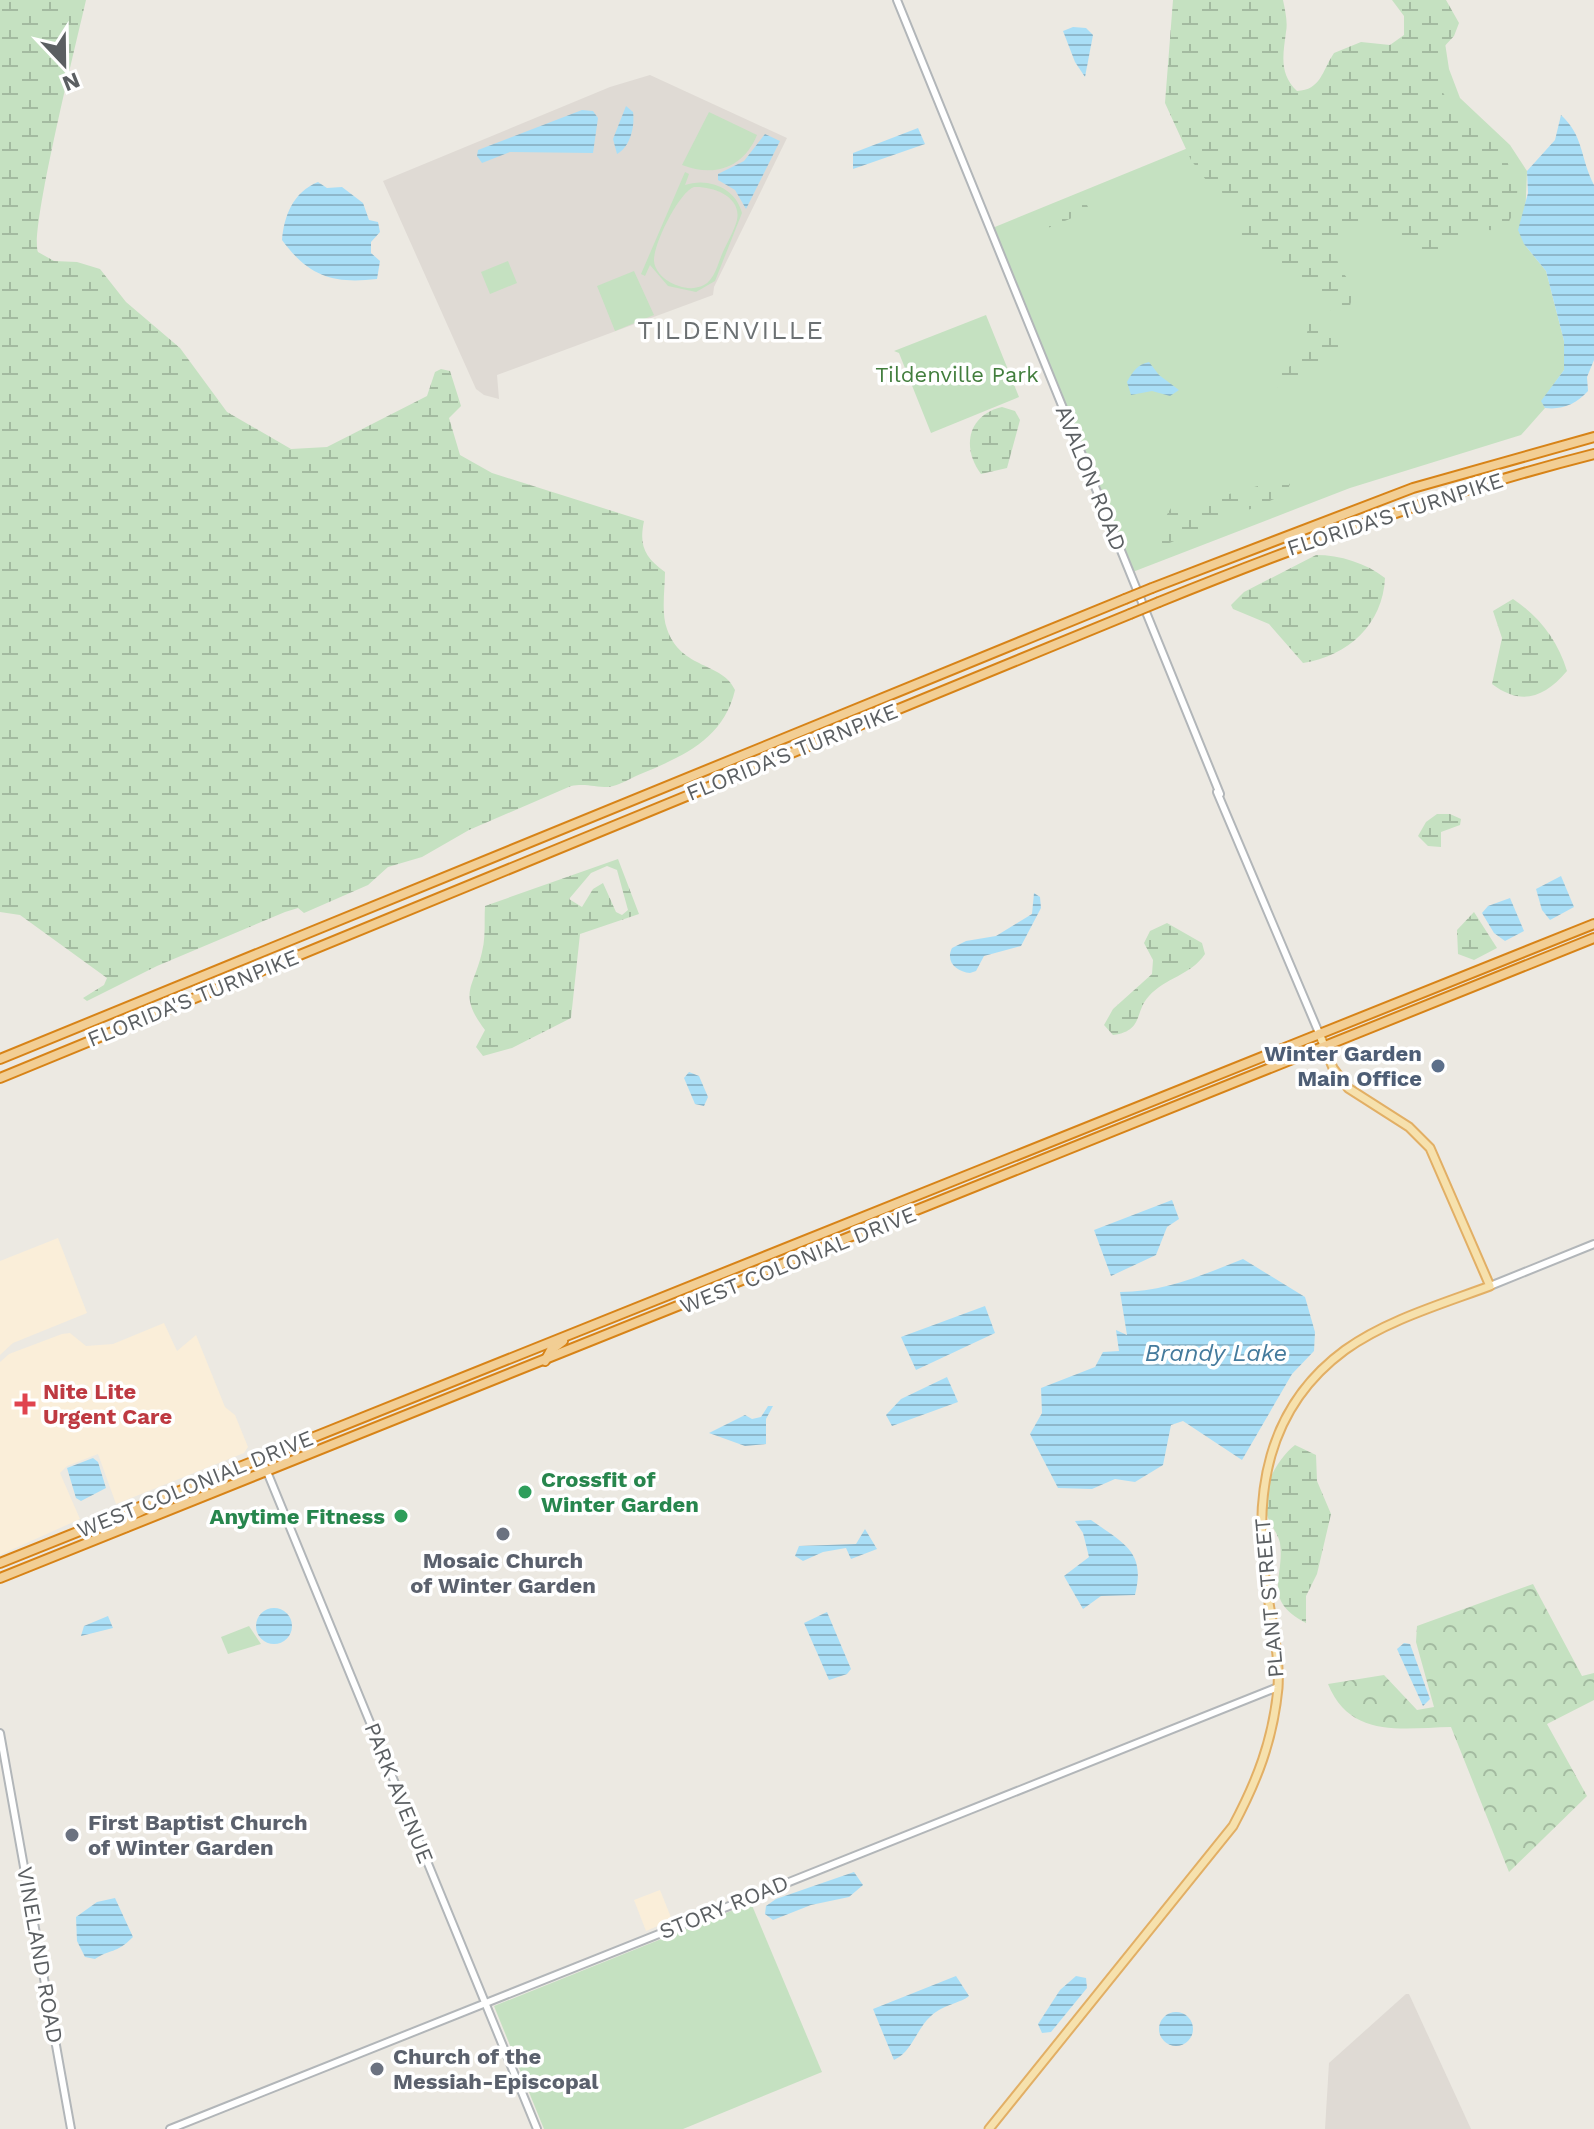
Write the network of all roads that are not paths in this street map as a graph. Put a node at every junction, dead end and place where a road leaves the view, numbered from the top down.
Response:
1 (897, 0) edge
2 (1594, 437) edge
3 (1594, 454) edge
4 (1594, 924) edge
5 (1594, 938) edge
6 (1319, 1033) junction
7 (1324, 1047) junction
8 (0, 1059) edge
9 (0, 1078) edge
10 (1107, 1120) junction
11 (1065, 1138) junction
12 (1067, 1152) junction
13 (1046, 1161) junction
14 (812, 1240) junction
15 (1594, 1244) edge
16 (771, 1256) junction
17 (805, 1258) junction
18 (1490, 1286) junction
19 (729, 1288) junction
20 (577, 1332) junction
21 (543, 1346) junction
22 (545, 1361) junction
23 (513, 1374) junction
24 (389, 1407) junction
25 (364, 1432) junction
26 (261, 1457) junction
27 (266, 1470) junction
28 (167, 1495) junction
29 (126, 1511) junction
30 (126, 1527) junction
31 (82, 1544) junction
32 (0, 1563) edge
33 (0, 1578) edge
34 (1278, 1687) junction
35 (0, 1733) edge
36 (485, 2003) junction
37 (71, 2129) edge
38 (170, 2129) edge
39 (537, 2129) edge
40 (989, 2129) edge

1 - 6 street, AVALON ROAD
2 - 8 highway, FLORIDA'S TURNPIKE, bridge
3 - 9 highway, FLORIDA'S TURNPIKE, bridge
4 - 6 highway, WEST COLONIAL DRIVE
5 - 7 highway, WEST COLONIAL DRIVE
6 - 7 main road, AVALON ROAD
6 - 10 highway, WEST COLONIAL DRIVE
7 - 12 highway, WEST COLONIAL DRIVE
7 - 18 main road, AVALON ROAD
10 - 11 highway, WEST COLONIAL DRIVE
10 - 12 highway
11 - 13 highway
11 - 14 highway, WEST COLONIAL DRIVE
12 - 13 highway, WEST COLONIAL DRIVE
13 - 17 highway, WEST COLONIAL DRIVE
14 - 16 highway, WEST COLONIAL DRIVE
14 - 17 highway
15 - 18 street
16 - 19 highway
16 - 20 highway, WEST COLONIAL DRIVE
17 - 19 highway, WEST COLONIAL DRIVE
18 - 34 main road, PLANT STREET
19 - 22 highway, WEST COLONIAL DRIVE
20 - 21 highway, WEST COLONIAL DRIVE
20 - 22 highway
21 - 23 highway
21 - 24 highway, WEST COLONIAL DRIVE
22 - 23 highway, WEST COLONIAL DRIVE
23 - 25 highway, WEST COLONIAL DRIVE
24 - 25 highway
24 - 26 highway, WEST COLONIAL DRIVE
25 - 27 highway, WEST COLONIAL DRIVE
26 - 27 street, PARK AVENUE
26 - 28 highway, WEST COLONIAL DRIVE
27 - 30 highway, WEST COLONIAL DRIVE
27 - 36 street, PARK AVENUE
28 - 29 highway, WEST COLONIAL DRIVE
28 - 30 highway
29 - 31 highway
29 - 32 highway, WEST COLONIAL DRIVE
30 - 31 highway, WEST COLONIAL DRIVE
31 - 33 highway, WEST COLONIAL DRIVE
34 - 36 street, STORY ROAD
34 - 40 main road, PLANT STREET
35 - 37 street, VINELAND ROAD
36 - 38 street, STORY ROAD
36 - 39 street, PARK AVENUE

